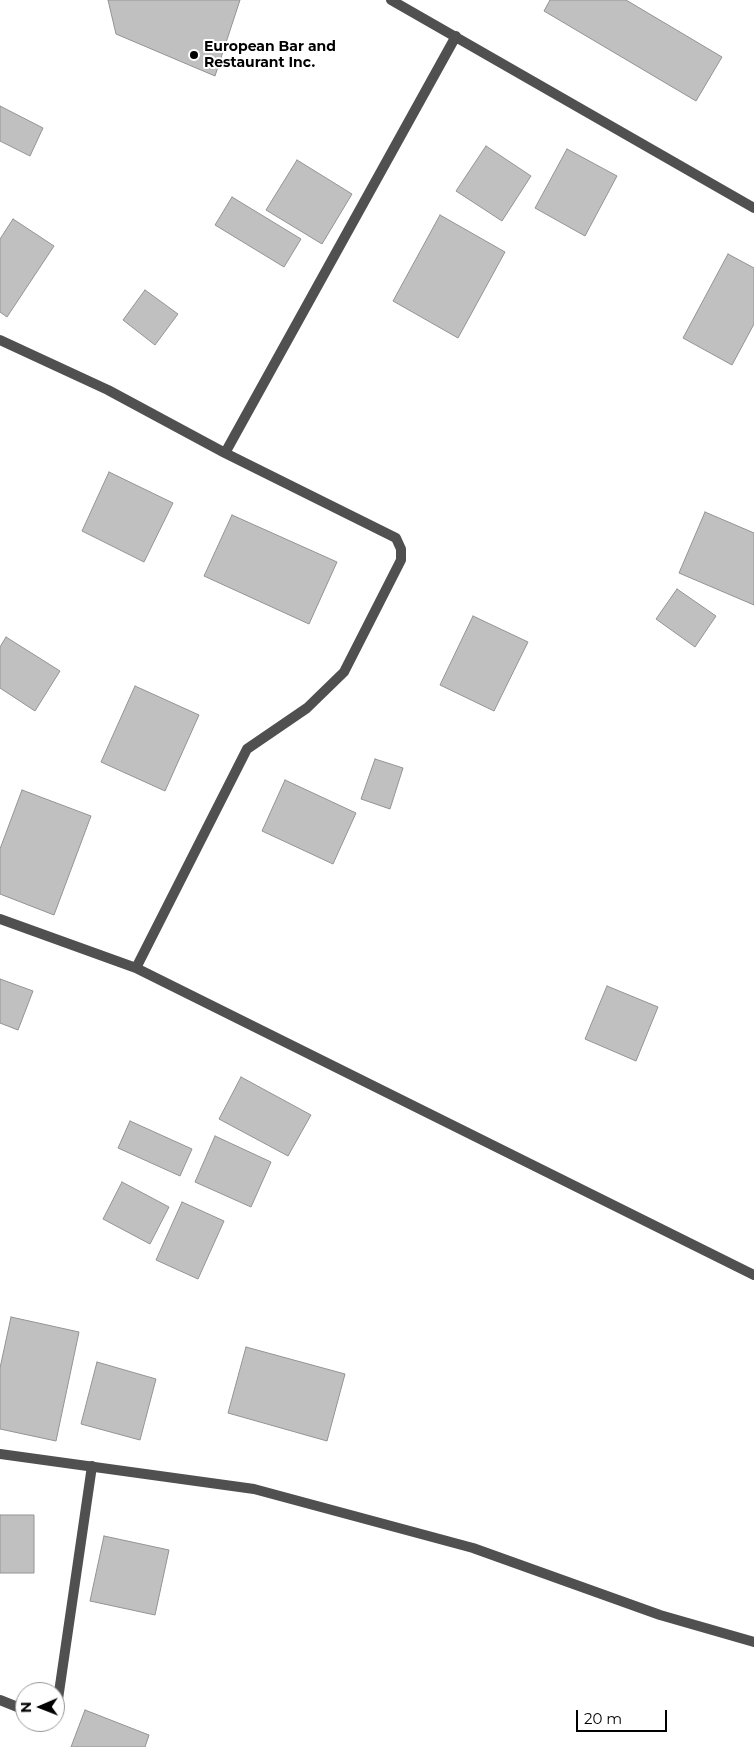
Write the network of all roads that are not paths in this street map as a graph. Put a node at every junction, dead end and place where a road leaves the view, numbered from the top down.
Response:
1 (391, 0) edge
2 (456, 36) junction
3 (754, 208) edge
4 (0, 340) edge
5 (225, 453) junction
6 (0, 919) edge
7 (136, 968) junction
8 (754, 1275) edge
9 (0, 1454) edge
10 (92, 1466) junction
11 (754, 1642) edge
12 (60, 1682) edge
13 (0, 1700) edge
14 (15, 1706) edge

1 - 2 street
2 - 3 street
2 - 5 street
4 - 5 street
5 - 7 street
6 - 7 street
7 - 8 street
9 - 10 street
10 - 11 street
10 - 12 street
13 - 14 street

